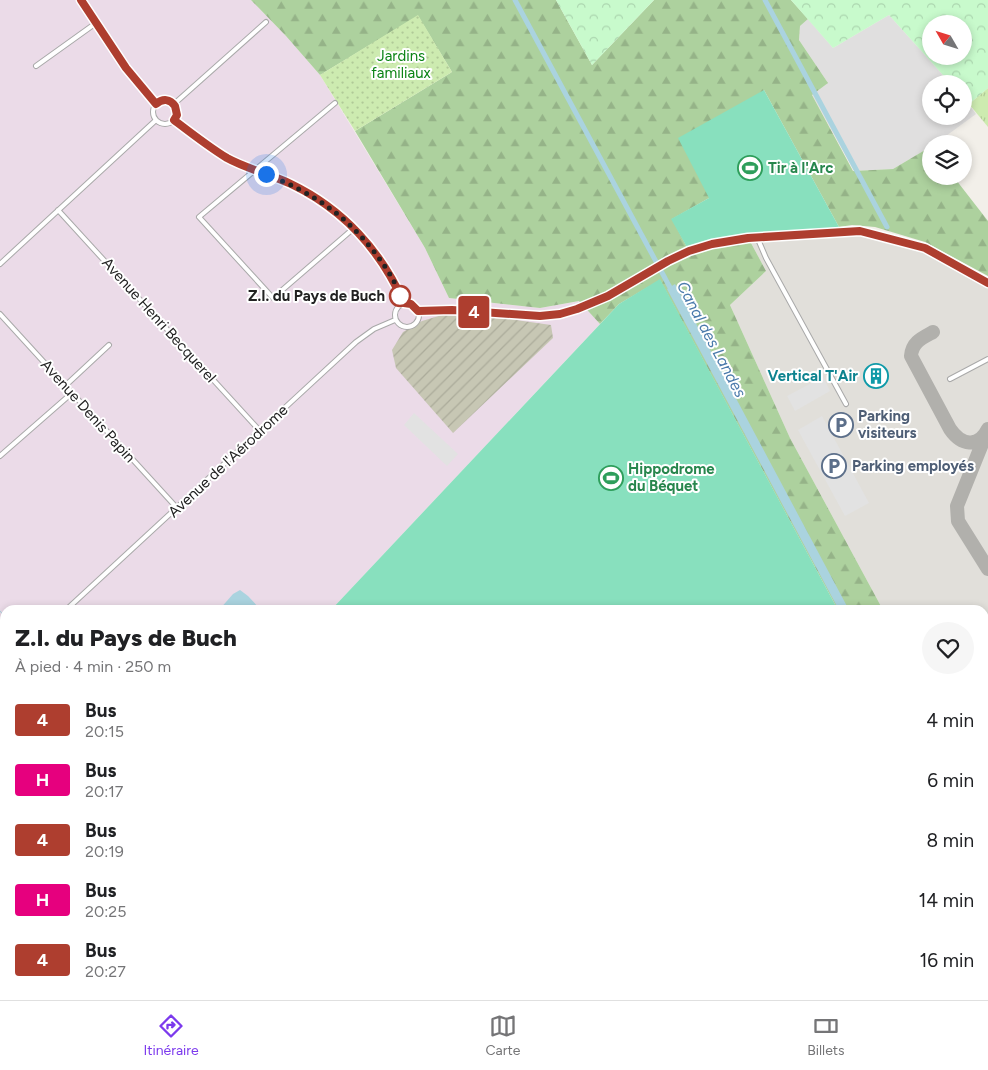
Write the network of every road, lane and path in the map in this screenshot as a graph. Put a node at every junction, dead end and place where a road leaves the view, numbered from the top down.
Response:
1 (81, 0) edge
2 (266, 22) dead end
3 (96, 23) junction
4 (36, 66) dead end
5 (335, 103) dead end
6 (156, 104) junction
7 (174, 104) junction
8 (156, 120) junction
9 (174, 120) junction
10 (254, 169) junction
11 (58, 210) junction
12 (354, 228) junction
13 (757, 238) junction
14 (0, 264) edge
15 (988, 283) edge
16 (404, 303) junction
17 (418, 311) junction
18 (0, 314) edge
19 (395, 320) junction
20 (109, 345) dead end
21 (988, 360) edge
22 (950, 379) dead end
23 (66, 386) junction
24 (72, 393) junction
25 (846, 404) dead end
26 (260, 431) junction
27 (0, 456) edge
28 (177, 508) junction
29 (71, 605) edge
30 (0, 690) edge
31 (0, 699) edge

1 - 3 street
2 - 7 street
3 - 4 street
3 - 6 street
5 - 10 street
6 - 7 street
6 - 8 street
7 - 9 street
8 - 9 street
8 - 11 street
9 - 10 street
10 - 12 street
10 - 12 street
11 - 14 street
11 - 26 street, Avenue Henri Becquerel
12 - 16 street
13 - 15 street
13 - 17 street
13 - 25 street
16 - 17 street
16 - 19 street
17 - 19 street
18 - 23 street, Avenue Denis Papin
19 - 26 street, Avenue de l'Aérodrome
20 - 23 street
21 - 22 street
23 - 24 street, Avenue Denis Papin
24 - 27 street
24 - 28 street, Avenue Denis Papin
26 - 28 street, Avenue de l'Aérodrome
28 - 29 street, Avenue de l'Aérodrome
30 - 31 main road

